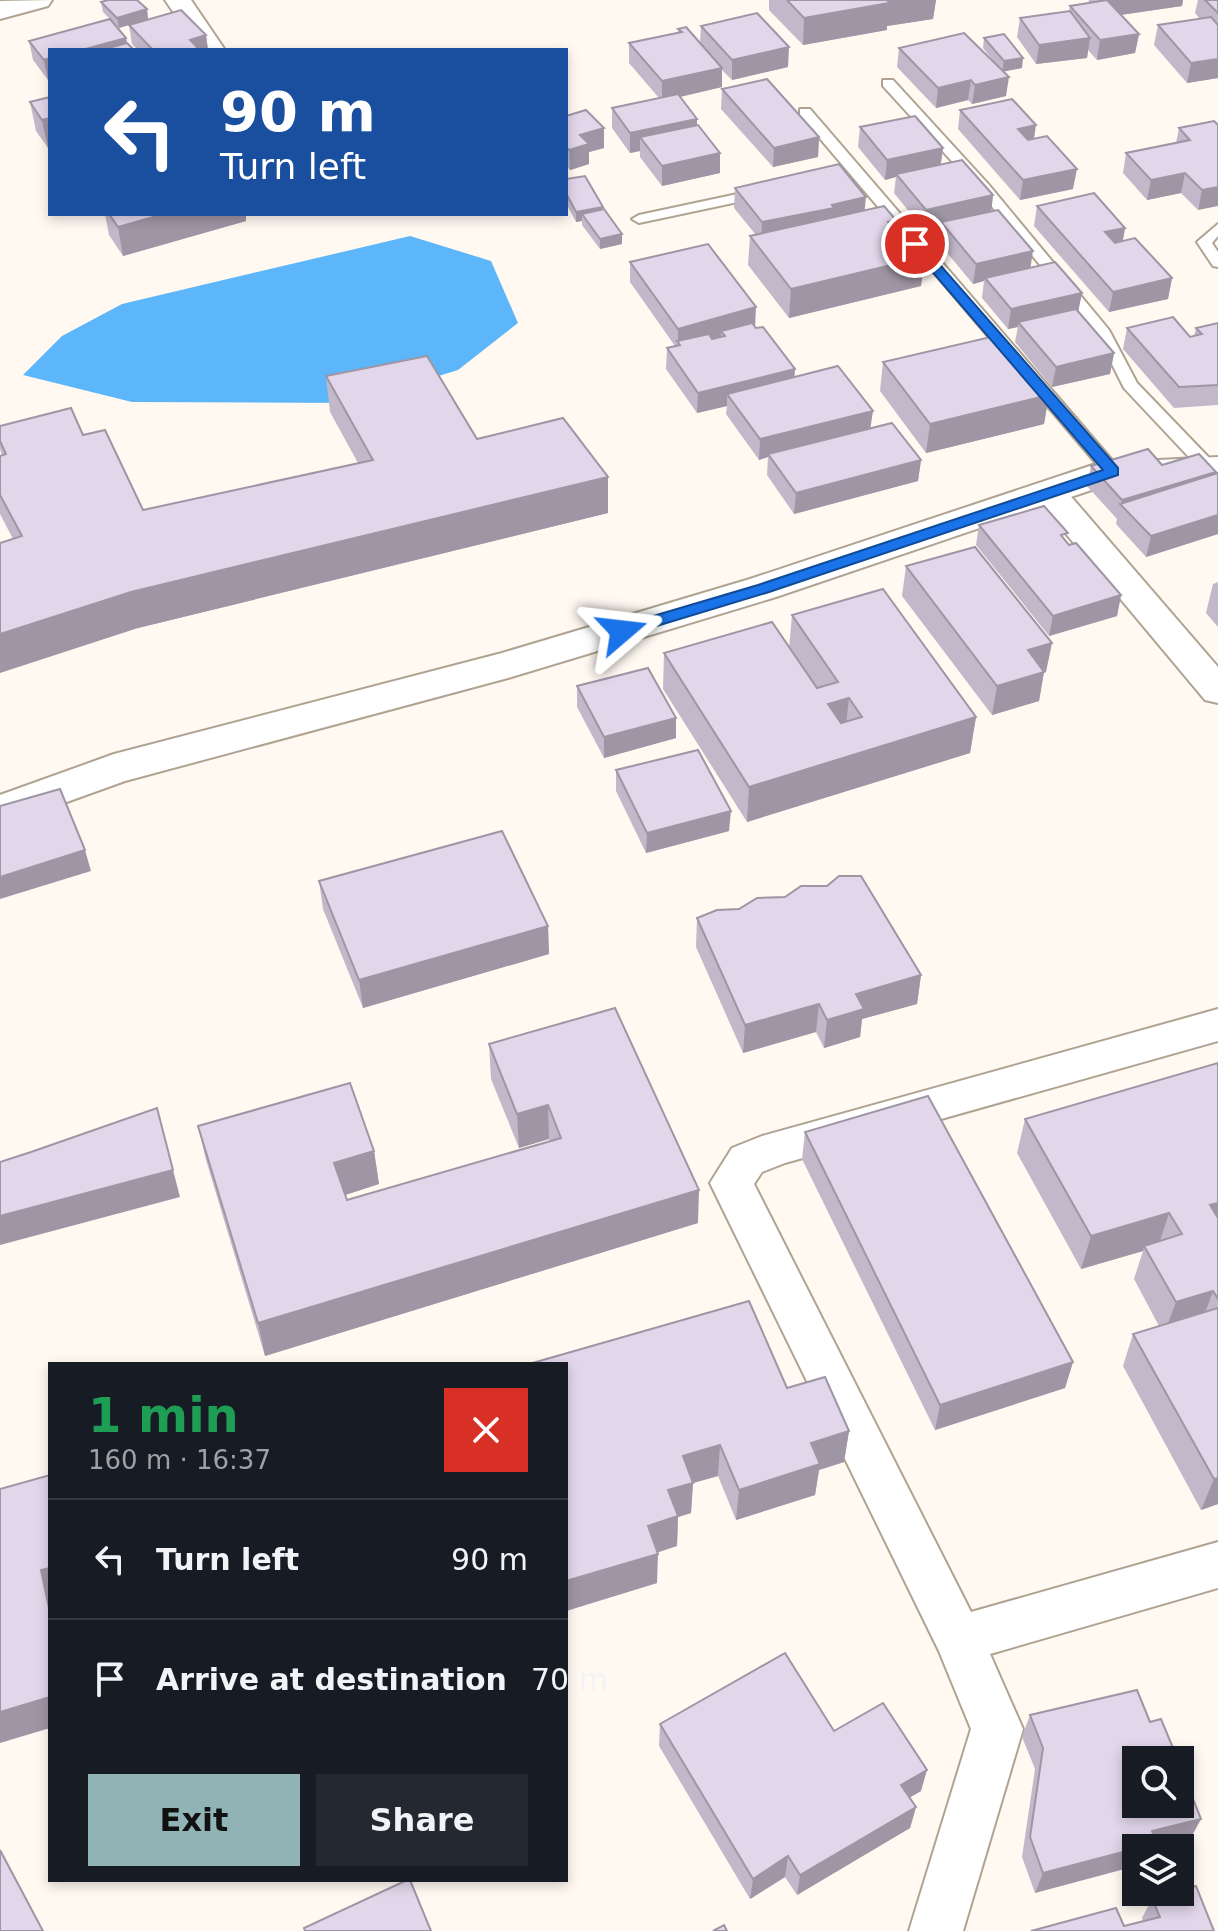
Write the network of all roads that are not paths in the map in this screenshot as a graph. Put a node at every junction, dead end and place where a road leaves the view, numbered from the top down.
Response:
1 (38, 0) edge
2 (178, 0) edge
3 (0, 10) edge
4 (211, 48) edge
5 (888, 83) dead end
6 (805, 112) dead end
7 (778, 189) edge
8 (639, 219) dead end
9 (1218, 228) edge
10 (1218, 263) edge
11 (1213, 468) edge
12 (1112, 471) junction
13 (1049, 492) junction
14 (1218, 691) edge
15 (0, 811) edge
16 (1218, 1025) edge
17 (1218, 1565) edge
18 (959, 1639) junction
19 (936, 1931) edge

1 - 3 street
2 - 4 street
5 - 11 lane
6 - 12 lane
7 - 8 lane
9 - 10 lane
11 - 12 street
12 - 13 street
13 - 14 street
13 - 15 street
16 - 18 street
17 - 18 street
18 - 19 street

